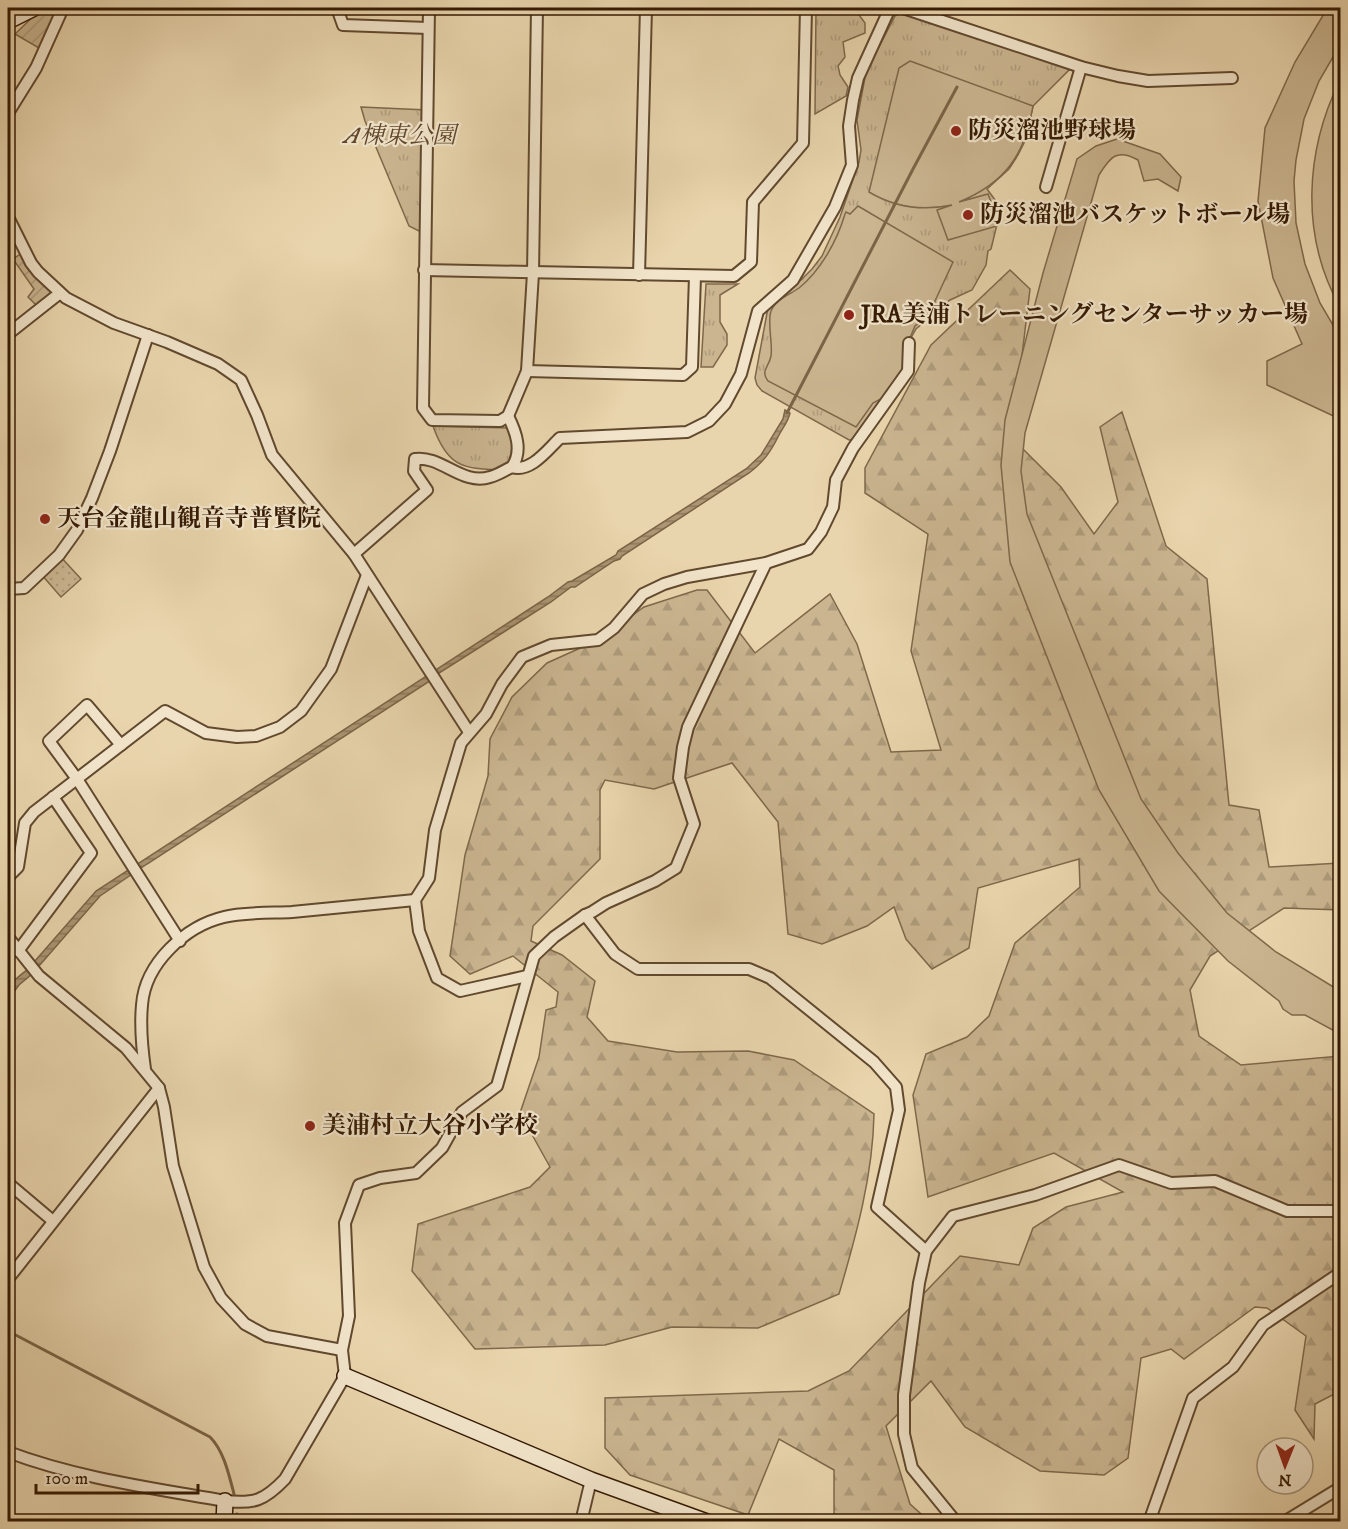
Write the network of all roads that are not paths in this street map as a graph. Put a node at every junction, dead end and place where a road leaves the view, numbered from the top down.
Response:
1 (33, 8) edge
2 (63, 8) edge
3 (337, 8) edge
4 (429, 8) edge
5 (537, 8) edge
6 (646, 8) edge
7 (806, 8) edge
8 (890, 8) edge
9 (903, 8) edge
10 (8, 21) edge
11 (428, 28) junction
12 (1081, 67) junction
13 (1232, 78) dead end
14 (8, 113) edge
15 (1046, 187) dead end
16 (8, 217) edge
17 (424, 270) junction
18 (533, 273) junction
19 (639, 274) junction
20 (695, 276) junction
21 (60, 293) junction
22 (8, 334) edge
23 (148, 335) junction
24 (909, 343) dead end
25 (527, 371) junction
26 (508, 416) junction
27 (512, 467) junction
28 (354, 554) junction
29 (766, 563) junction
30 (367, 575) junction
31 (8, 589) edge
32 (469, 732) junction
33 (122, 745) junction
34 (77, 779) junction
35 (53, 797) junction
36 (8, 877) edge
37 (415, 900) junction
38 (585, 915) junction
39 (8, 938) edge
40 (180, 941) junction
41 (18, 951) junction
42 (527, 976) junction
43 (145, 1070) junction
44 (159, 1088) junction
45 (8, 1183) edge
46 (1341, 1210) edge
47 (53, 1221) junction
48 (926, 1251) junction
49 (1341, 1273) edge
50 (8, 1279) edge
51 (342, 1350) junction
52 (345, 1376) junction
53 (8, 1452) edge
54 (591, 1480) junction
55 (1338, 1489) dead end
56 (225, 1501) junction
57 (224, 1521) edge
58 (581, 1521) edge
59 (707, 1521) edge
60 (956, 1521) edge
61 (1149, 1521) edge
62 (1284, 1521) edge

1 - 10 street
2 - 14 street
3 - 11 street
4 - 11 street
5 - 18 street
6 - 19 street
7 - 20 street
8 - 27 street
9 - 12 street
11 - 17 street
12 - 13 street
12 - 15 street
16 - 21 street
17 - 18 street
17 - 26 street
18 - 19 street
18 - 25 street
19 - 20 street
20 - 25 street
21 - 22 street
21 - 23 street
23 - 28 street
23 - 31 street
24 - 29 street
25 - 26 street
26 - 27 street
27 - 28 street
28 - 30 street
29 - 32 street
29 - 38 street
30 - 32 street
30 - 33 street
32 - 37 street
33 - 34 street
33 - 34 street
34 - 35 street
34 - 40 street
35 - 36 street
35 - 41 street
37 - 40 street
37 - 42 street
38 - 42 street
38 - 48 street
39 - 41 street
40 - 43 street
41 - 43 street
42 - 51 street
43 - 44 street
44 - 47 street
44 - 51 street
45 - 47 street
46 - 48 street
47 - 50 street
48 - 60 street
49 - 61 street
51 - 52 street
52 - 54 street
52 - 56 street
53 - 56 street
54 - 58 street
54 - 59 street
55 - 62 street
56 - 57 street

